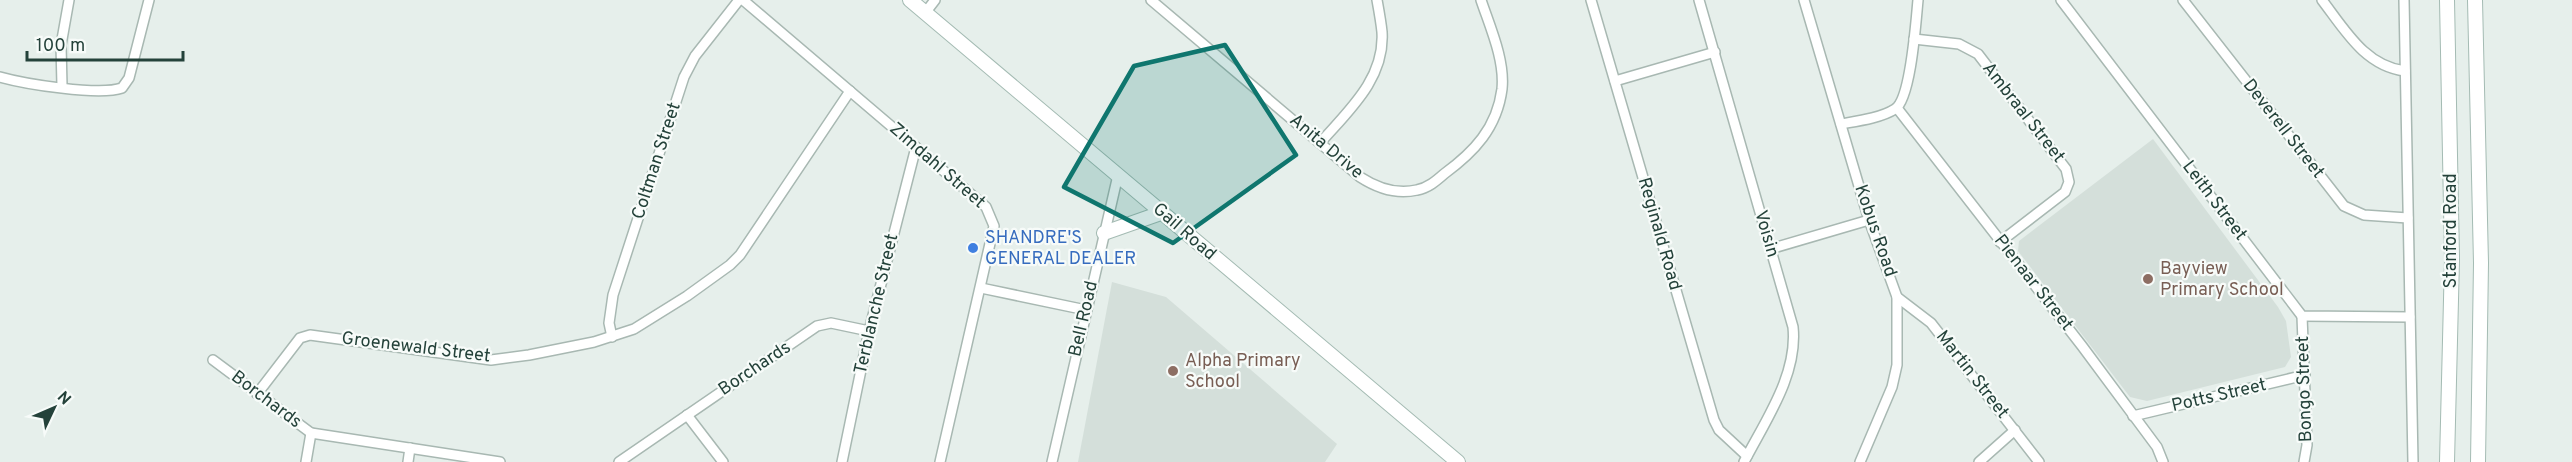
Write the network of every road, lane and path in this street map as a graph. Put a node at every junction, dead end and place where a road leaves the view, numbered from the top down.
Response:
1 (69, 0) edge
2 (149, 0) edge
3 (741, 0) edge
4 (910, 0) edge
5 (935, 0) edge
6 (1151, 0) edge
7 (1377, 0) edge
8 (1481, 0) edge
9 (1591, 0) edge
10 (1699, 0) edge
11 (1804, 0) edge
12 (1918, 0) edge
13 (2061, 0) edge
14 (2183, 0) edge
15 (2322, 0) edge
16 (2404, 0) edge
17 (2447, 0) edge
18 (2475, 0) edge
19 (925, 13) junction
20 (1914, 39) junction
21 (1714, 52) junction
22 (2405, 71) junction
23 (0, 77) edge
24 (1615, 81) junction
25 (62, 87) junction
26 (850, 91) junction
27 (1897, 108) junction
28 (1841, 124) junction
29 (1320, 143) junction
30 (916, 147) junction
31 (1118, 176) junction
32 (1161, 213) junction
33 (2408, 218) junction
34 (1869, 220) junction
35 (1104, 233) junction
36 (2000, 242) junction
37 (1770, 249) junction
38 (981, 288) junction
39 (1897, 297) junction
40 (1086, 310) junction
41 (2302, 316) junction
42 (2410, 317) junction
43 (869, 331) junction
44 (612, 337) junction
45 (213, 360) dead end
46 (2306, 375) junction
47 (257, 394) junction
48 (687, 415) junction
49 (2133, 416) junction
50 (2015, 430) junction
51 (311, 433) junction
52 (410, 448) junction
53 (1746, 459) edge
54 (306, 462) edge
55 (408, 462) edge
56 (500, 462) edge
57 (619, 462) edge
58 (723, 462) edge
59 (842, 462) edge
60 (940, 462) edge
61 (1052, 462) edge
62 (1458, 462) edge
63 (1860, 462) edge
64 (1979, 462) edge
65 (2039, 462) edge
66 (2163, 462) edge
67 (2304, 462) edge
68 (2413, 462) edge
69 (2446, 462) edge
70 (2478, 462) edge

1 - 25 street
2 - 25 street
3 - 26 street, Zimdahl Street
3 - 44 street, Coltman Street
4 - 19 main road, Gail Road
5 - 19 street
6 - 29 street, Anita Drive
7 - 29 street
8 - 29 street, Anita Drive
9 - 24 street, Reginald Road
10 - 21 street, Voisin
11 - 28 street, Kobus Road
12 - 20 street
13 - 41 street, Leith Street
14 - 33 street, Deverell Street
15 - 22 street
16 - 22 street
17 - 69 main road, Stanford Road
18 - 70 main road, Stanford Road
19 - 31 main road, Gail Road
20 - 27 street
20 - 36 street, Ambraal Street
21 - 24 street
21 - 37 street, Voisin
22 - 33 street
23 - 25 street
24 - 53 street, Reginald Road
26 - 30 street, Zimdahl Street
26 - 44 street, Groenewald Street
27 - 28 street
27 - 36 street, Pienaar Street
28 - 34 street, Kobus Road
30 - 38 street, Zimdahl Street
30 - 43 street, Terblanche Street
31 - 32 main road, Gail Road
31 - 35 street, Bell Road
32 - 35 main road
32 - 62 main road, Gail Road
33 - 42 street
34 - 37 street
34 - 39 street, Kobus Road
35 - 40 street, Bell Road
36 - 49 street, Pienaar Street
37 - 53 street, Voisin
38 - 40 street
38 - 60 street, Zimdahl Street
39 - 50 street, Martin Street
39 - 63 street, Kobus Road
40 - 61 street, Bell Road
41 - 42 street
41 - 46 street, Bongo Street
42 - 68 street
43 - 48 street, Borchards
43 - 59 street, Terblanche Street
44 - 47 street, Groenewald Street
45 - 47 street, Borchards
46 - 49 street, Potts Street
46 - 67 street, Bongo Street
47 - 51 street, Borchards
48 - 57 street, Borchards
48 - 58 street
49 - 66 street, Pienaar Street
50 - 64 street
50 - 65 street, Martin Street
51 - 52 street, Borchards
51 - 54 street
52 - 55 street
52 - 56 street, Borchards

